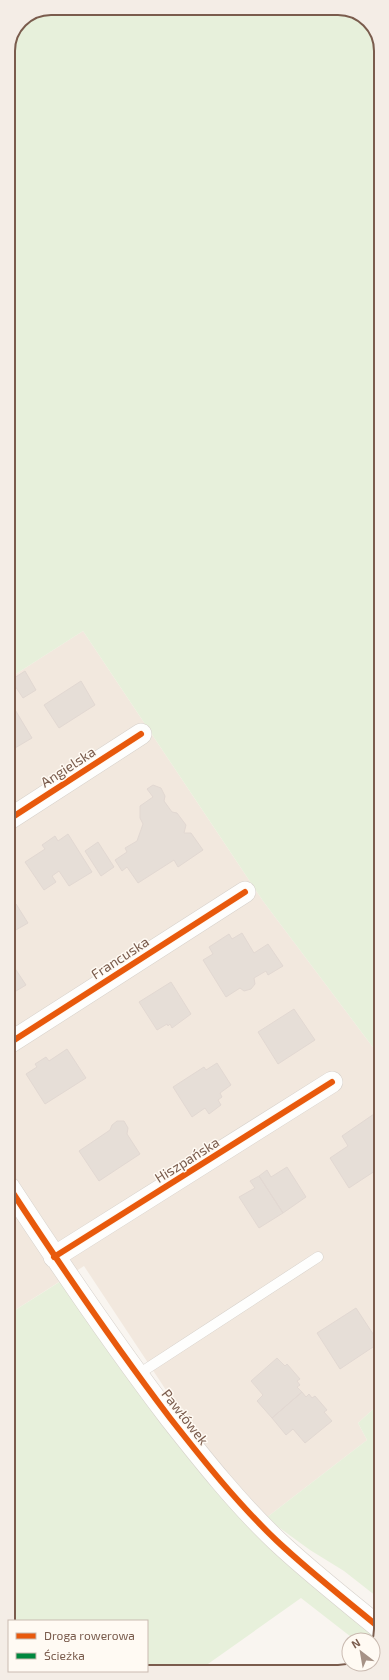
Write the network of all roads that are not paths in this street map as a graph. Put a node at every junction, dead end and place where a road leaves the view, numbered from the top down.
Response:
1 (141, 734) dead end
2 (15, 815) edge
3 (245, 892) dead end
4 (15, 1040) edge
5 (332, 1082) dead end
6 (15, 1196) edge
7 (54, 1257) junction
8 (318, 1257) dead end
9 (137, 1375) junction
10 (374, 1623) edge

1 - 2 street, Angielska
3 - 4 street, Francuska
5 - 7 street, Hiszpańska
6 - 7 street, Pawłówek
7 - 9 street, Pawłówek
8 - 9 lane
9 - 10 street, Pawłówek

